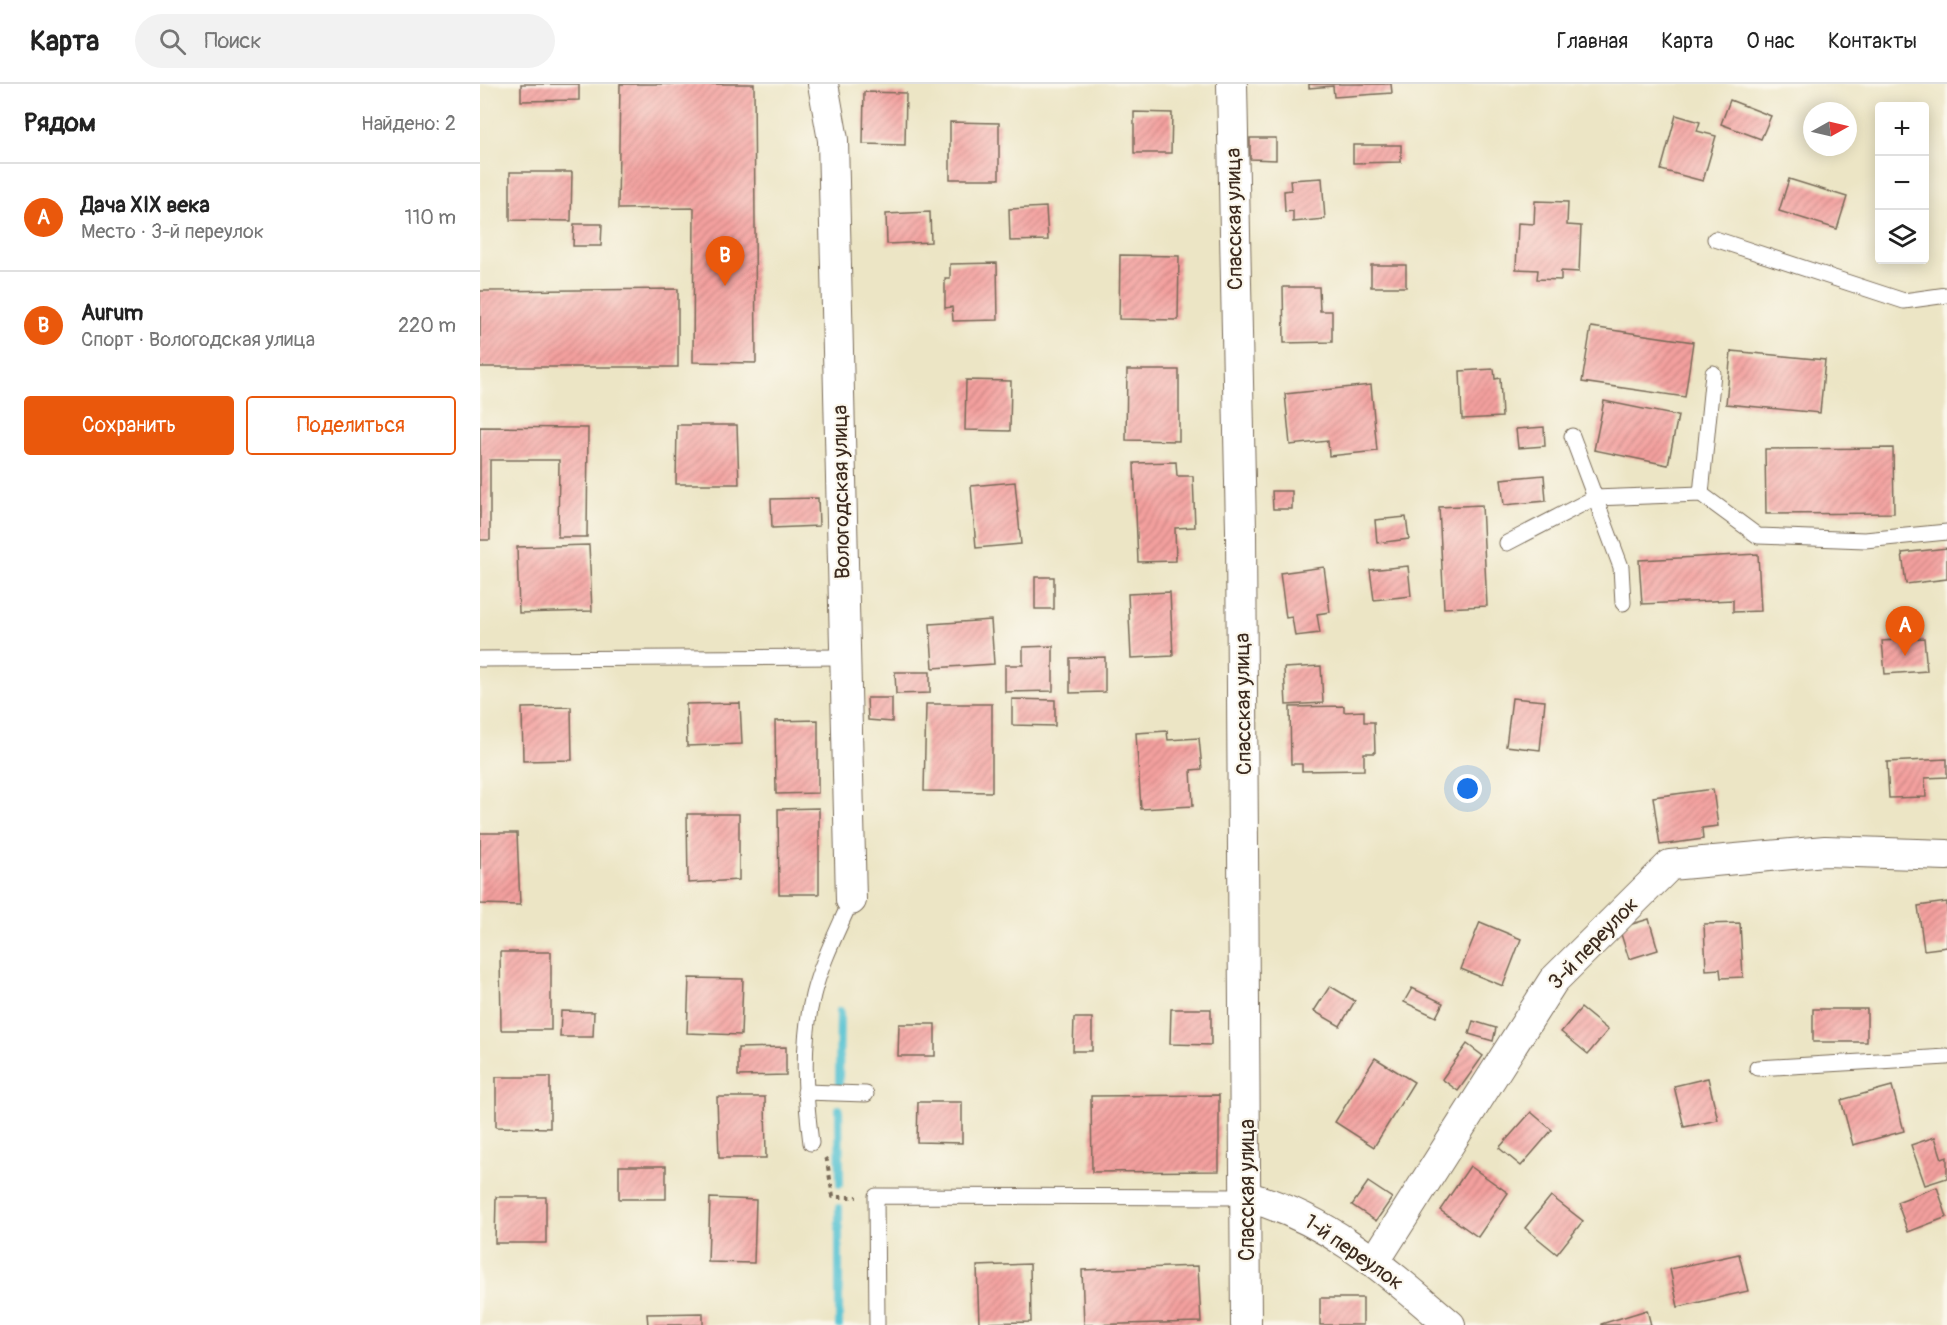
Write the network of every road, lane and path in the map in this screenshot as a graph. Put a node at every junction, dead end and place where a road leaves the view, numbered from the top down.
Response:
1 (823, 84) edge
2 (1232, 84) edge
3 (1715, 238) dead end
4 (1947, 295) edge
5 (1713, 373) dead end
6 (1572, 436) dead end
7 (1701, 494) junction
8 (1594, 498) junction
9 (1947, 532) edge
10 (1507, 543) dead end
11 (1623, 603) dead end
12 (845, 657) junction
13 (480, 659) edge
14 (1947, 855) edge
15 (851, 900) joint
16 (1947, 1057) edge
17 (1757, 1068) dead end
18 (805, 1092) junction
19 (866, 1094) dead end
20 (811, 1143) joint
21 (876, 1196) junction
22 (1247, 1197) junction
23 (1375, 1261) junction
24 (877, 1325) edge
25 (1246, 1325) edge
26 (1450, 1325) edge

1 - 12 street, Вологодская улица
2 - 22 street, Спасская улица
3 - 4 lane
5 - 7 lane
6 - 8 lane
7 - 8 lane
7 - 9 lane
8 - 10 lane
8 - 11 lane
12 - 13 lane
12 - 15 street, Вологодская улица
14 - 23 street, 3-й переулок
15 - 18 lane
16 - 17 lane
18 - 19 lane
18 - 20 lane
20 - 21 path
21 - 22 lane
21 - 24 lane
22 - 23 street, 1-й переулок
22 - 25 street, Спасская улица
23 - 26 street, 1-й переулок

